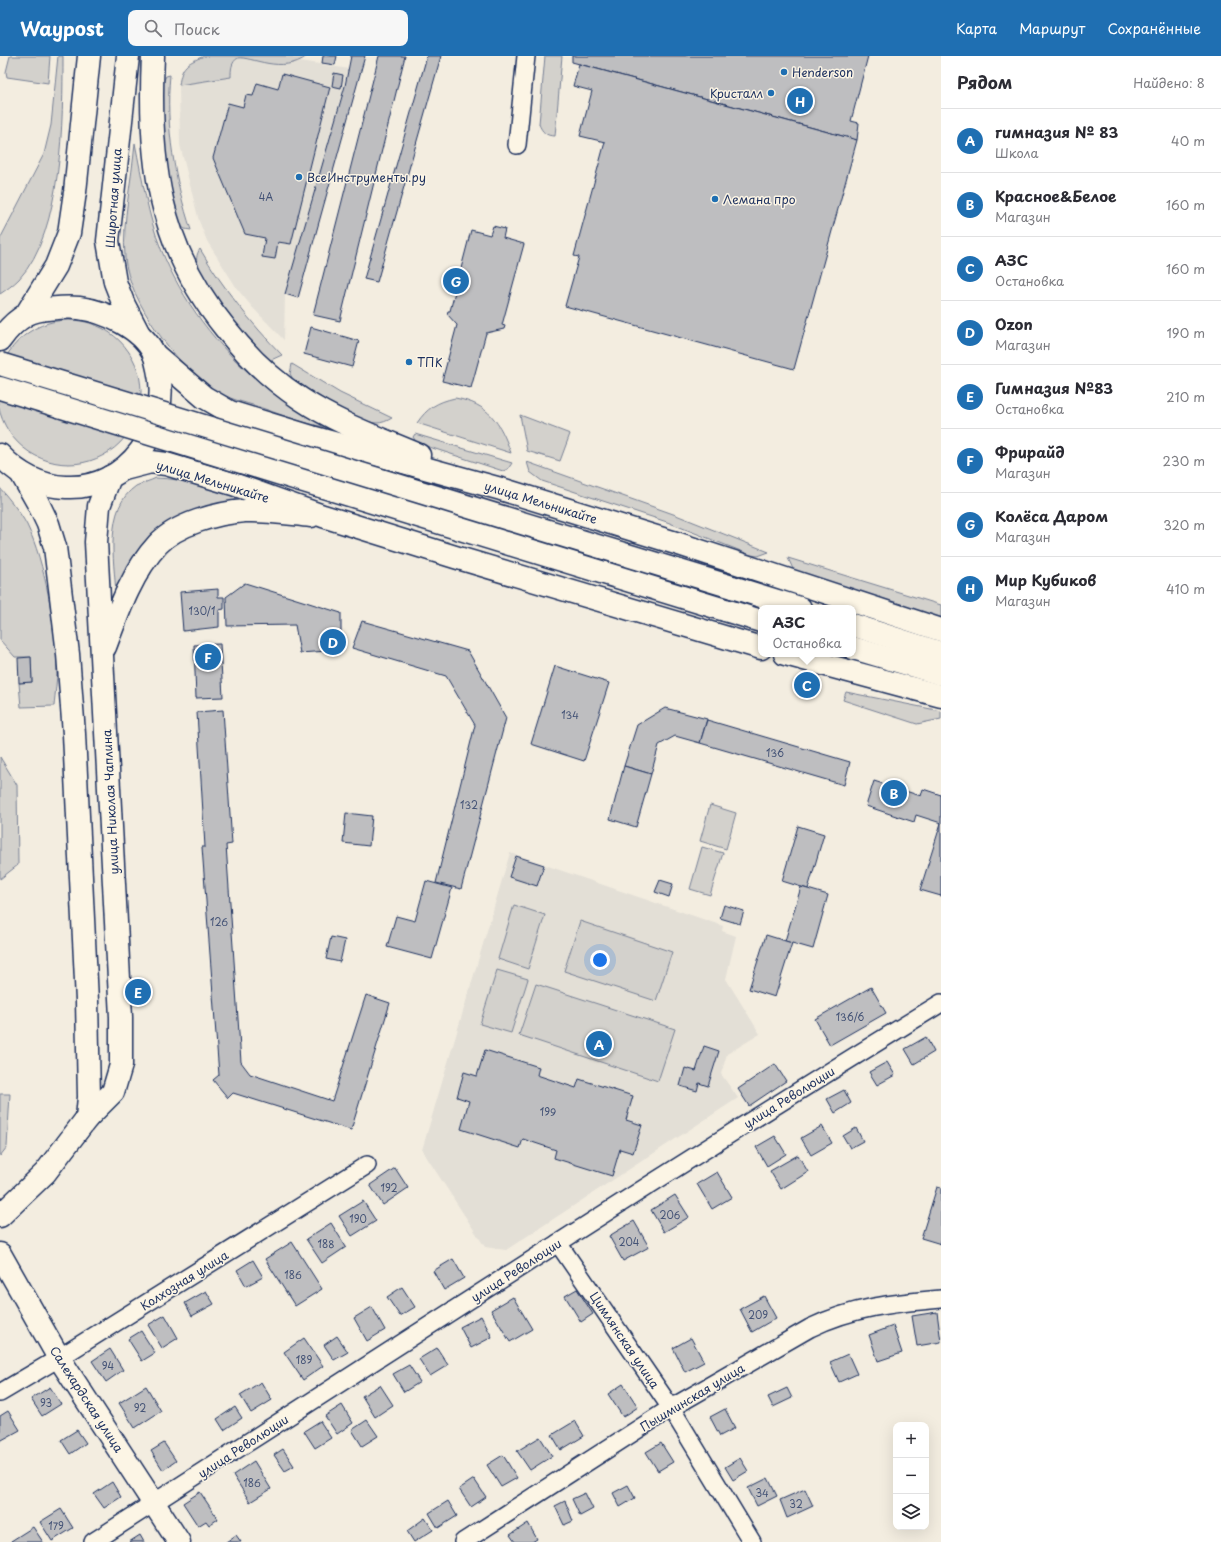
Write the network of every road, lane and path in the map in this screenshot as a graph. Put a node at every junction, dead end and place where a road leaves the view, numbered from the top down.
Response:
1 (89, 56) edge
2 (128, 56) edge
3 (153, 56) edge
4 (526, 56) edge
5 (517, 145) dead end
6 (14, 319) edge
7 (139, 335) junction
8 (0, 340) edge
9 (154, 354) junction
10 (0, 364) edge
11 (0, 388) edge
12 (0, 454) edge
13 (21, 473) junction
14 (117, 473) junction
15 (501, 489) junction
16 (323, 516) junction
17 (790, 605) edge
18 (758, 620) edge
19 (856, 626) edge
20 (941, 630) edge
21 (758, 647) edge
22 (856, 649) edge
23 (941, 652) edge
24 (102, 656) junction
25 (796, 657) edge
26 (941, 674) edge
27 (941, 696) edge
28 (941, 1003) edge
29 (87, 1118) junction
30 (367, 1165) dead end
31 (0, 1216) edge
32 (558, 1243) junction
33 (0, 1254) edge
34 (941, 1298) edge
35 (59, 1358) junction
36 (0, 1393) edge
37 (670, 1408) junction
38 (154, 1503) junction
39 (93, 1542) edge
40 (179, 1542) edge
41 (463, 1542) edge
42 (752, 1542) edge

1 - 6 main road
2 - 7 main road, Широтная улица
3 - 15 main road
4 - 5 street
6 - 7 main road
6 - 8 main road
7 - 9 main road, улица Мельникайте
9 - 14 main road
9 - 15 main road, улица Мельникайте
10 - 17 main road, bridge
11 - 18 main road, bridge
12 - 13 main road
13 - 14 main road, улица Мельникайте
13 - 29 main road
14 - 16 main road, улица Мельникайте
14 - 24 main road, улица Николая Чаплина
15 - 20 main road, улица Мельникайте
16 - 21 main road, улица Мельникайте
16 - 24 main road
19 - 23 main road
22 - 26 main road
24 - 29 main road, улица Николая Чаплина
25 - 27 main road
28 - 32 street, улица Революции
29 - 31 main road, улица Николая Чаплина
30 - 35 street, Колхозная улица
32 - 37 street, Цимлянская улица
32 - 38 street, улица Революции
33 - 35 main road, Салехардская улица
34 - 37 street, Пышминская улица
35 - 36 street, Колхозная улица
35 - 38 main road, Салехардская улица
37 - 41 street, Пышминская улица
37 - 42 street, Цимлянская улица
38 - 39 street, улица Революции
38 - 40 main road, Салехардская улица

